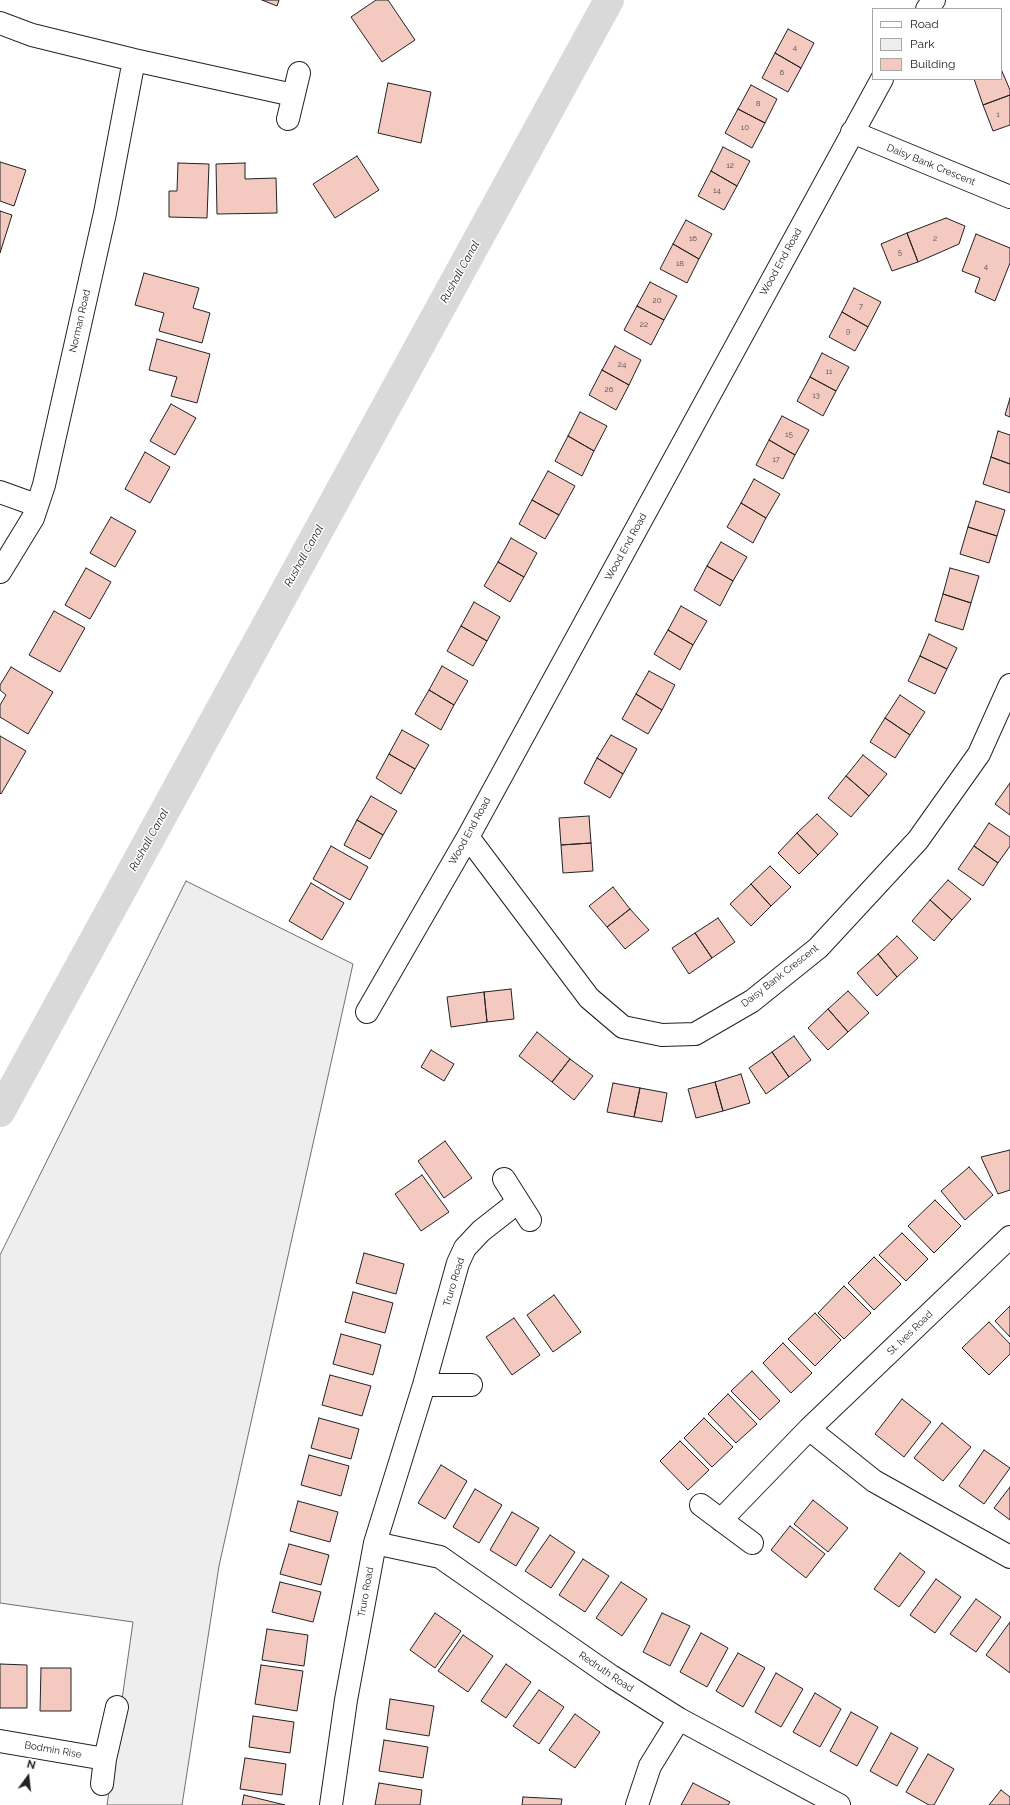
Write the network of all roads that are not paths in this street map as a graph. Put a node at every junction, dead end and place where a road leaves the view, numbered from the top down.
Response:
1 (934, 0) edge
2 (928, 8) edge
3 (0, 22) edge
4 (134, 60) junction
5 (299, 73) dead end
6 (881, 80) edge
7 (293, 95) junction
8 (288, 119) dead end
9 (852, 132) junction
10 (1010, 197) edge
11 (0, 492) edge
12 (36, 505) junction
13 (0, 572) edge
14 (1010, 685) edge
15 (468, 837) junction
16 (367, 1012) dead end
17 (504, 1179) dead end
18 (518, 1202) junction
19 (530, 1220) dead end
20 (1010, 1237) edge
21 (424, 1385) junction
22 (471, 1385) dead end
23 (809, 1429) junction
24 (701, 1505) dead end
25 (721, 1520) junction
26 (375, 1543) junction
27 (752, 1543) dead end
28 (1010, 1557) edge
29 (118, 1707) dead end
30 (679, 1719) junction
31 (0, 1741) edge
32 (105, 1759) junction
33 (102, 1784) dead end
34 (331, 1805) edge
35 (637, 1805) edge
36 (839, 1805) edge

1 - 2 street
3 - 4 street
4 - 7 street
4 - 12 street, Norman Road
5 - 7 street
6 - 9 street, Wood End Road
7 - 8 street
9 - 10 street, Daisy Bank Crescent
9 - 15 street, Wood End Road
11 - 12 street
12 - 13 street, Norman Road
14 - 15 street, Daisy Bank Crescent
15 - 16 street, Wood End Road
17 - 18 street
18 - 19 street
18 - 21 street, Truro Road
20 - 23 street, St. Ives Road
21 - 22 street
21 - 26 street, Truro Road
23 - 25 street, St. Ives Road
23 - 28 street
24 - 25 street
25 - 27 street
26 - 30 street, Redruth Road
26 - 34 street, Truro Road
29 - 32 street
30 - 35 street
30 - 36 street, Redruth Road
31 - 32 street, Bodmin Rise
32 - 33 street

